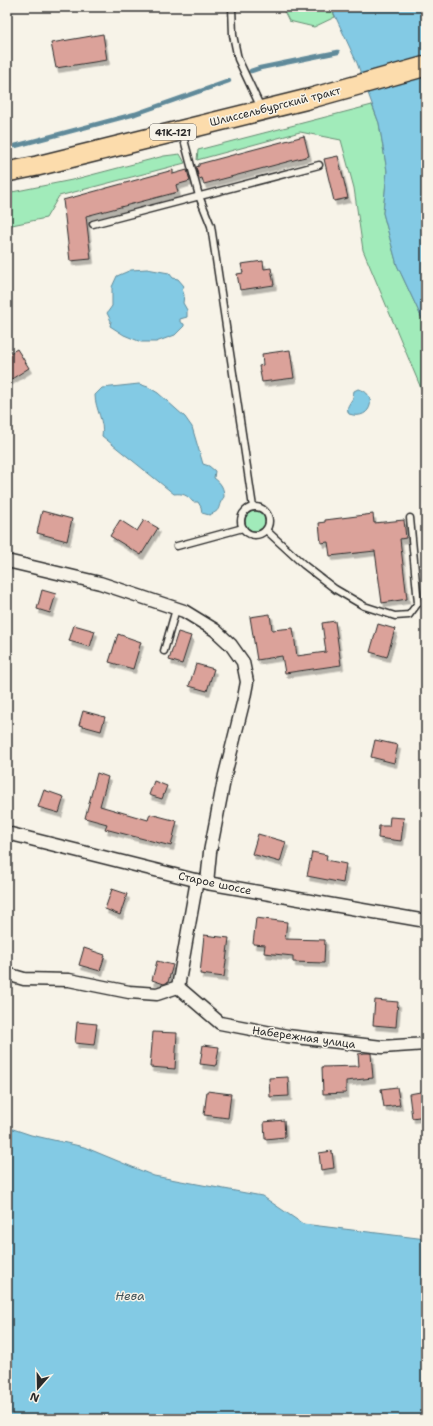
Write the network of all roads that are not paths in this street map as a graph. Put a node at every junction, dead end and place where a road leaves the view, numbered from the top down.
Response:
1 (232, 7) edge
2 (426, 66) edge
3 (262, 110) junction
4 (182, 130) junction
5 (319, 165) dead end
6 (7, 172) edge
7 (199, 196) junction
8 (93, 224) dead end
9 (253, 507) junction
10 (410, 518) dead end
11 (243, 528) junction
12 (266, 530) junction
13 (177, 546) dead end
14 (7, 561) edge
15 (176, 609) junction
16 (164, 651) dead end
17 (7, 833) edge
18 (202, 881) junction
19 (426, 921) edge
20 (7, 974) edge
21 (178, 987) junction
22 (426, 1044) edge

1 - 3 lane
2 - 3 main road, Шлиссельбургский тракт / 41К-121
3 - 4 main road, Шлиссельбургский тракт / 41К-121
4 - 6 main road, Шлиссельбургский тракт / 41К-121
4 - 7 lane
5 - 7 lane
7 - 8 lane
7 - 9 lane
9 - 11 lane
9 - 12 lane
10 - 12 lane
11 - 12 lane
11 - 13 lane
14 - 15 street
15 - 16 lane
15 - 18 street
17 - 18 street, Старое шоссе
18 - 19 street, Старое шоссе
18 - 21 street
20 - 21 street
21 - 22 street, Набережная улица

